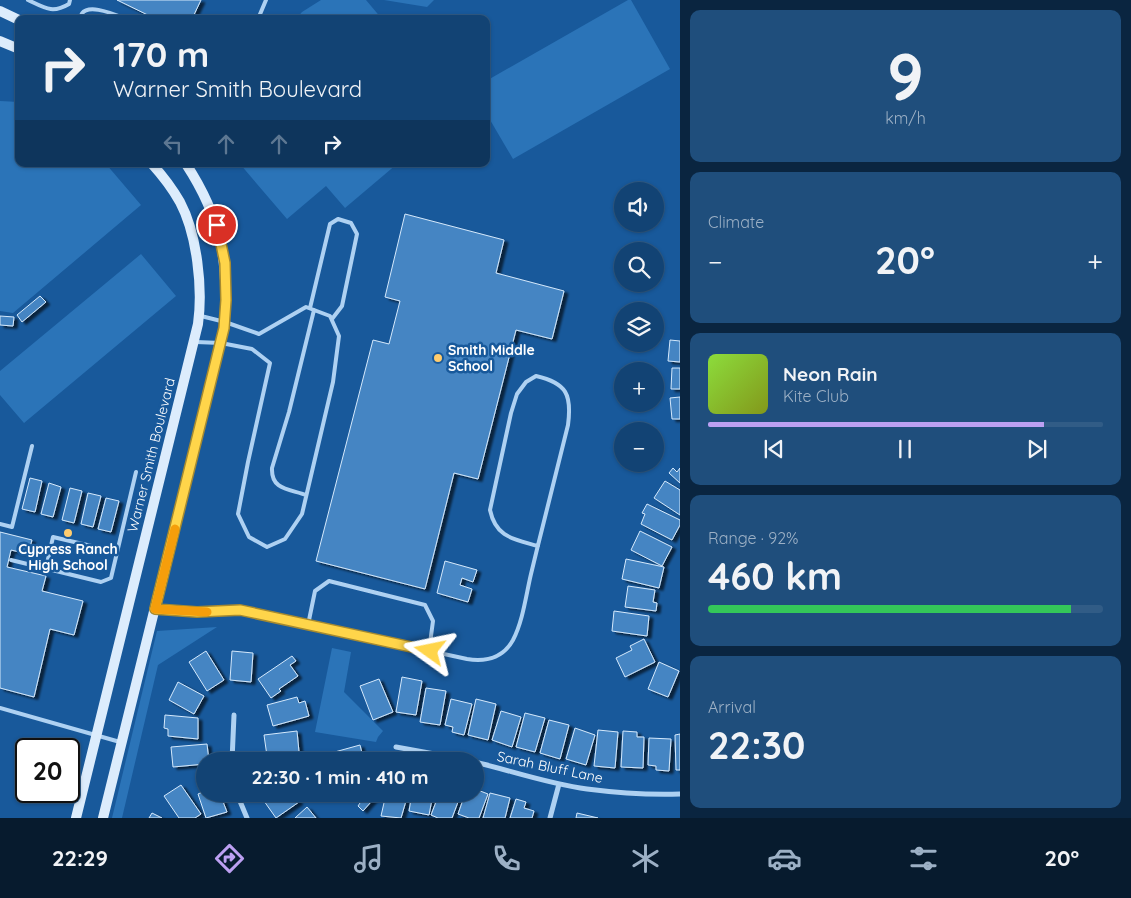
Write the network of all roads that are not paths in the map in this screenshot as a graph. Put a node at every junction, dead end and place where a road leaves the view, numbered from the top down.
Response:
1 (28, 0) edge
2 (70, 0) edge
3 (266, 0) edge
4 (0, 11) edge
5 (80, 15) edge
6 (116, 15) edge
7 (260, 15) edge
8 (15, 18) edge
9 (0, 41) edge
10 (15, 47) edge
11 (154, 167) edge
12 (188, 167) edge
13 (312, 309) junction
14 (199, 316) junction
15 (332, 320) junction
16 (225, 322) junction
17 (194, 342) junction
18 (221, 343) junction
19 (32, 446) dead end
20 (136, 472) dead end
21 (306, 494) junction
22 (0, 524) edge
23 (538, 546) junction
24 (117, 552) junction
25 (11, 560) dead end
26 (46, 568) junction
27 (155, 609) junction
28 (308, 625) junction
29 (430, 651) junction
30 (0, 708) edge
31 (234, 715) dead end
32 (96, 736) junction
33 (122, 743) junction
34 (396, 747) dead end
35 (232, 752) edge
36 (422, 752) edge
37 (484, 765) edge
38 (559, 784) junction
39 (680, 794) edge
40 (240, 802) edge
41 (76, 818) edge
42 (103, 818) edge
43 (247, 818) edge
44 (550, 818) edge

1 - 2 lane
3 - 7 lane
4 - 8 street
5 - 6 lane
9 - 10 street
11 - 14 street, Warner Smith Boulevard
12 - 16 street
13 - 15 lane
13 - 15 lane
13 - 16 lane
13 - 21 lane
14 - 16 lane
14 - 17 street, Warner Smith Boulevard
15 - 21 lane
16 - 18 street
17 - 18 lane
17 - 32 street, Warner Smith Boulevard
18 - 21 lane
18 - 27 street
19 - 22 lane
20 - 24 lane
23 - 23 lane
23 - 29 lane
24 - 26 lane
24 - 26 lane
25 - 26 lane
27 - 28 lane
27 - 33 street
28 - 29 lane
28 - 29 lane
30 - 32 lane
31 - 35 street
32 - 33 lane
32 - 41 street, Warner Smith Boulevard
33 - 42 street
34 - 36 street, Sarah Bluff Lane
37 - 38 street, Sarah Bluff Lane
38 - 39 street, Sarah Bluff Lane
38 - 44 street
40 - 43 street

